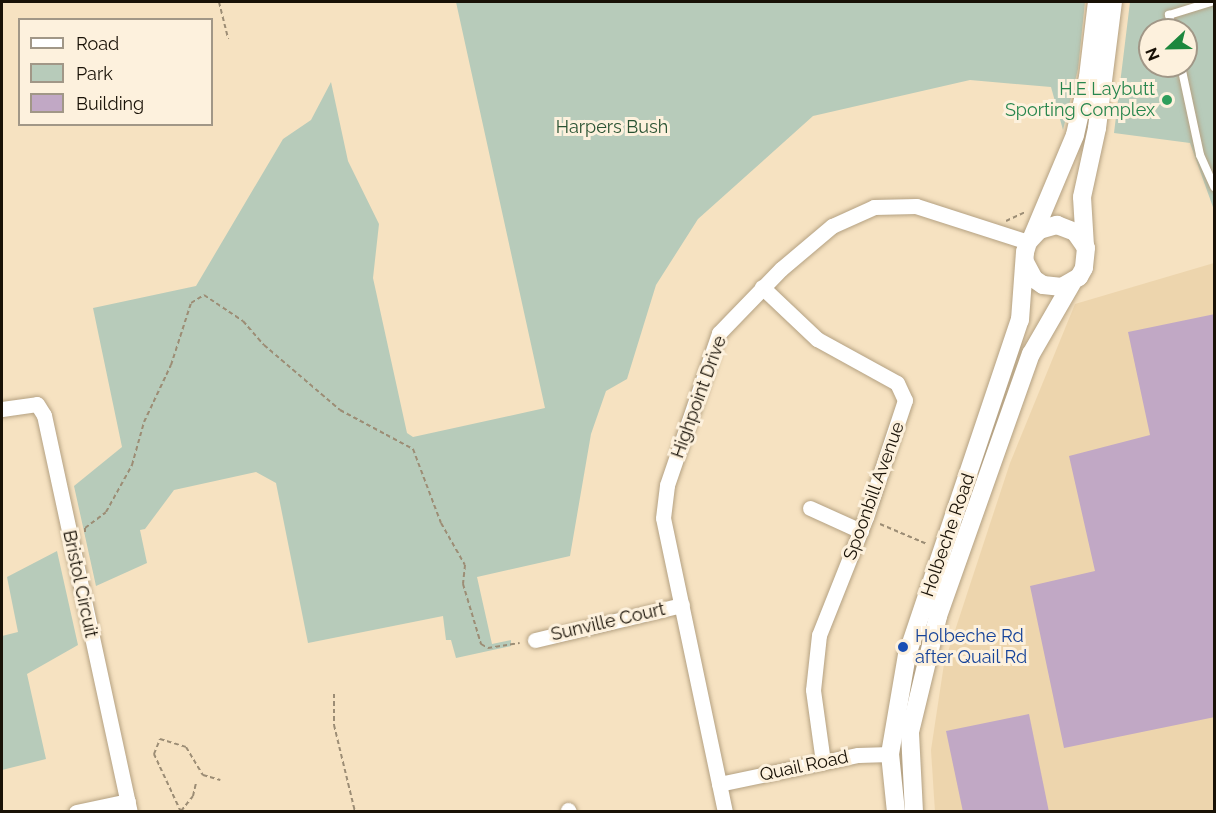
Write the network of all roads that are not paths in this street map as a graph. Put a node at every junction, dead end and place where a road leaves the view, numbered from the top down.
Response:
1 (1096, 2) edge
2 (1113, 2) edge
3 (1211, 2) edge
4 (1170, 18) edge
5 (1184, 78) edge
6 (1215, 187) edge
7 (1030, 239) junction
8 (1086, 248) junction
9 (1025, 262) junction
10 (1072, 283) junction
11 (762, 287) junction
12 (2, 409) edge
13 (810, 508) dead end
14 (864, 524) junction
15 (682, 604) junction
16 (535, 640) road end
17 (890, 754) junction
18 (823, 762) junction
19 (719, 784) junction
20 (129, 806) edge
21 (76, 812) edge
22 (725, 812) edge
23 (896, 812) edge
24 (914, 812) edge

1 - 7 street
2 - 8 street
3 - 4 lane
5 - 6 lane
7 - 8 street
7 - 9 street
7 - 11 street, Highpoint Drive
8 - 10 street
9 - 10 street
9 - 17 street, Holbeche Road
10 - 24 street, Holbeche Road
11 - 14 street, Spoonbill Avenue
11 - 15 street, Highpoint Drive
12 - 20 street, Bristol Circuit
13 - 14 street
14 - 18 street, Spoonbill Avenue
15 - 16 street, Sunville Court
15 - 19 street, Highpoint Drive
17 - 18 street, Quail Road
17 - 23 street, Holbeche Road
18 - 19 street, Quail Road
19 - 22 street, Highpoint Drive
20 - 21 street, Bristol Circuit

